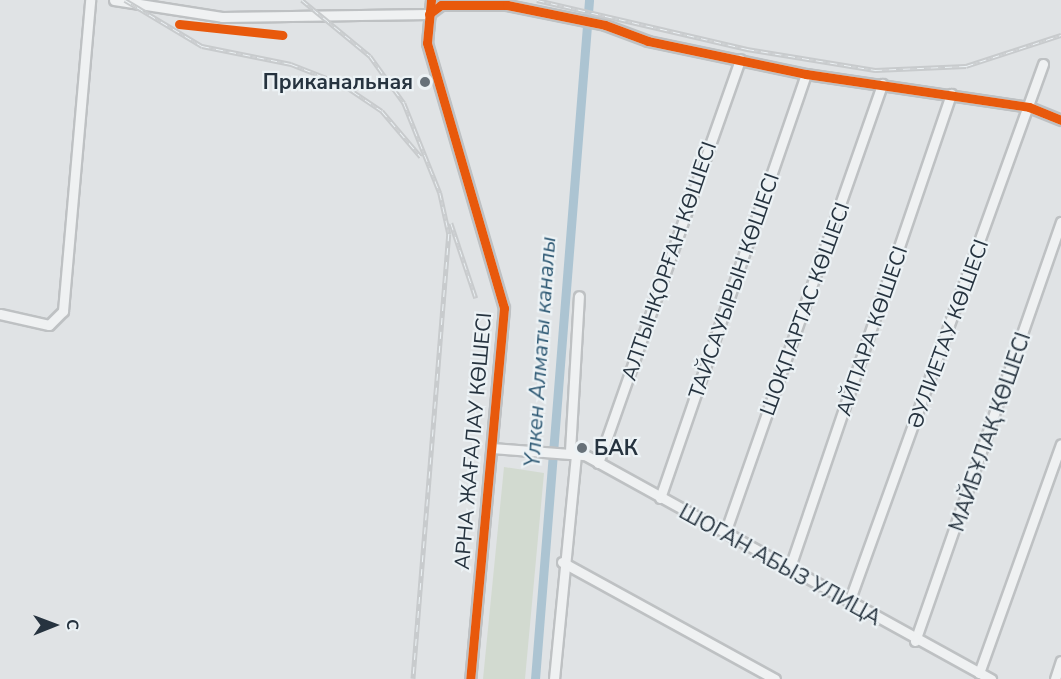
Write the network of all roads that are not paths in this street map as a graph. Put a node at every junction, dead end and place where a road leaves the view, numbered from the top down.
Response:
1 (90, 0) edge
2 (114, 0) edge
3 (431, 0) edge
4 (429, 14) junction
5 (740, 59) junction
6 (1043, 64) dead end
7 (806, 74) junction
8 (882, 84) junction
9 (951, 94) junction
10 (1029, 107) junction
11 (1061, 120) edge
12 (1061, 222) edge
13 (579, 296) dead end
14 (0, 314) edge
15 (1061, 444) edge
16 (493, 448) junction
17 (573, 452) junction
18 (598, 463) junction
19 (660, 498) junction
20 (724, 533) junction
21 (562, 562) junction
22 (790, 567) junction
23 (849, 602) junction
24 (915, 641) junction
25 (1061, 661) edge
26 (979, 673) junction
27 (470, 679) edge
28 (554, 679) edge
29 (775, 679) edge
30 (991, 679) edge
31 (1054, 679) edge

1 - 14 street
2 - 4 street
3 - 4 street, АРНА ЖАҒАЛАУ КӨШЕСІ
4 - 5 street
4 - 16 street, АРНА ЖАҒАЛАУ КӨШЕСІ
5 - 7 street
5 - 18 street, АЛТЫНҚОРҒАН КӨШЕСІ
6 - 10 street, ӘУЛИЕТАУ КӨШЕСІ
7 - 8 street
7 - 19 street, ТАЙСАУЫРЫН КӨШЕСІ
8 - 9 street
8 - 20 street, ШОҚПАРТАС КӨШЕСІ
9 - 10 street
9 - 22 street, АЙПАРА КӨШЕСІ
10 - 11 street
10 - 23 street, ӘУЛИЕТАУ КӨШЕСІ
12 - 24 street, МАЙБҰЛАҚ КӨШЕСІ
13 - 17 street
15 - 26 street
16 - 17 street
16 - 27 street, АРНА ЖАҒАЛАУ КӨШЕСІ
17 - 18 street, ШОГАН АБЫЗ УЛИЦА
17 - 21 street
18 - 19 street, ШОГАН АБЫЗ УЛИЦА
19 - 20 street, ШОГАН АБЫЗ УЛИЦА
20 - 22 street, ШОГАН АБЫЗ УЛИЦА
21 - 28 street
21 - 29 street
22 - 23 street, ШОГАН АБЫЗ УЛИЦА
23 - 24 street, ШОГАН АБЫЗ УЛИЦА
24 - 26 street, ШОГАН АБЫЗ УЛИЦА
25 - 31 street
26 - 30 street, ШОГАН АБЫЗ УЛИЦА

